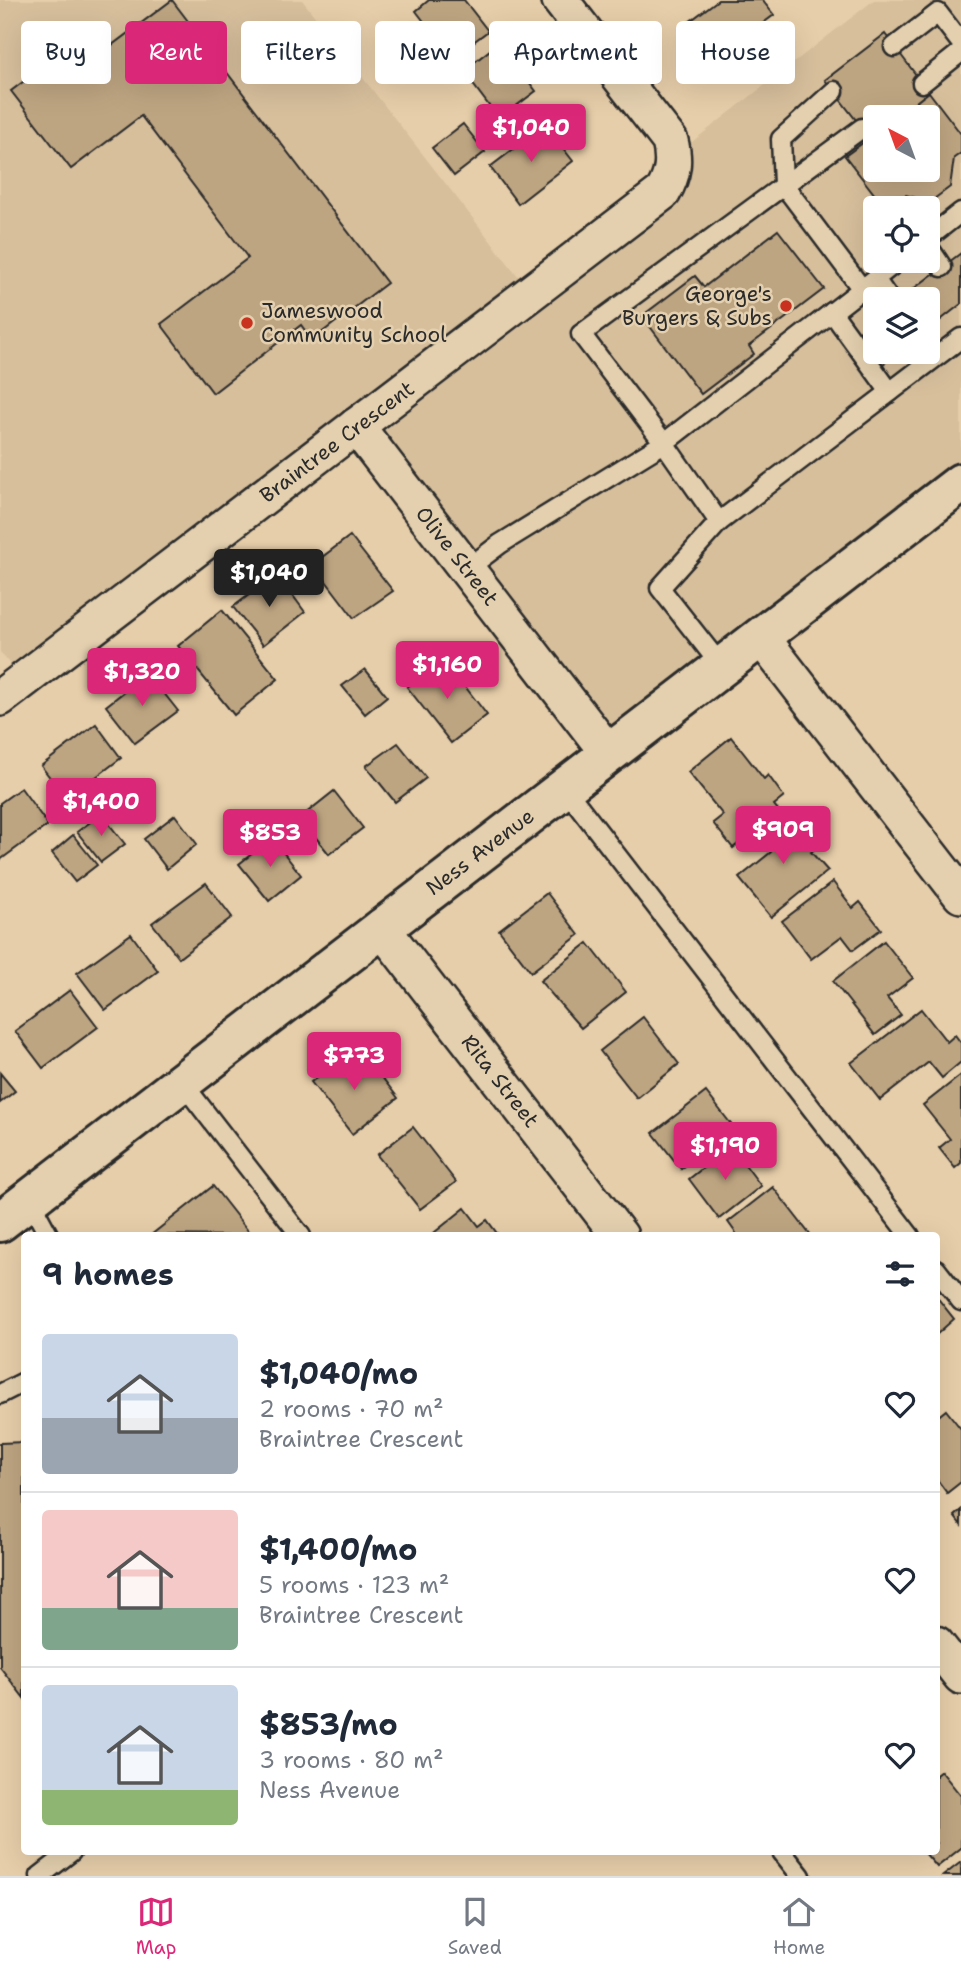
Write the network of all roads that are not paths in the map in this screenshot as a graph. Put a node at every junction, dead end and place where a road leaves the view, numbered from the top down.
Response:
1 (560, 0) edge
2 (961, 43) edge
3 (894, 47) dead end
4 (961, 52) edge
5 (922, 83) dead end
6 (834, 92) dead end
7 (862, 128) dead end
8 (783, 184) junction
9 (961, 212) edge
10 (940, 229) edge
11 (940, 264) edge
12 (942, 267) dead end
13 (882, 273) edge
14 (868, 284) junction
15 (872, 287) edge
16 (832, 312) junction
17 (961, 338) edge
18 (940, 350) edge
19 (921, 364) edge
20 (890, 392) junction
21 (356, 426) junction
22 (663, 443) junction
23 (958, 491) edge
24 (719, 522) junction
25 (467, 569) junction
26 (761, 637) junction
27 (722, 667) junction
28 (0, 698) edge
29 (609, 754) junction
30 (564, 788) junction
31 (961, 895) edge
32 (381, 927) junction
33 (181, 1081) junction
34 (14, 1210) edge
35 (44, 1232) edge
36 (298, 1232) edge
37 (617, 1232) edge
38 (907, 1232) edge
39 (940, 1274) edge
40 (961, 1301) edge
41 (21, 1384) edge
42 (0, 1394) edge
43 (940, 1649) edge
44 (961, 1676) edge
45 (67, 1855) edge
46 (784, 1855) edge
47 (40, 1876) edge
48 (801, 1876) edge

1 - 21 street, Braintree Crescent
2 - 3 lane
4 - 5 lane
6 - 8 lane
7 - 8 lane
8 - 14 lane
8 - 22 lane
9 - 10 lane
11 - 12 lane
13 - 14 lane
14 - 15 lane
14 - 16 lane
16 - 20 lane
16 - 22 lane
17 - 18 lane
19 - 20 lane
20 - 24 lane
21 - 25 street, Olive Street
21 - 28 street, Braintree Crescent
22 - 24 lane
22 - 25 lane
23 - 26 main road, Ness Avenue
24 - 27 lane
25 - 29 street, Olive Street
26 - 27 main road, Ness Avenue
26 - 31 street
27 - 29 main road, Ness Avenue
29 - 30 main road, Ness Avenue
30 - 32 main road, Ness Avenue
30 - 38 lane
32 - 33 main road, Ness Avenue
32 - 37 street, Rita Street
33 - 34 main road, Ness Avenue
33 - 36 lane
34 - 35 lane
39 - 40 lane
41 - 42 lane
43 - 44 street
45 - 47 lane
46 - 48 lane

